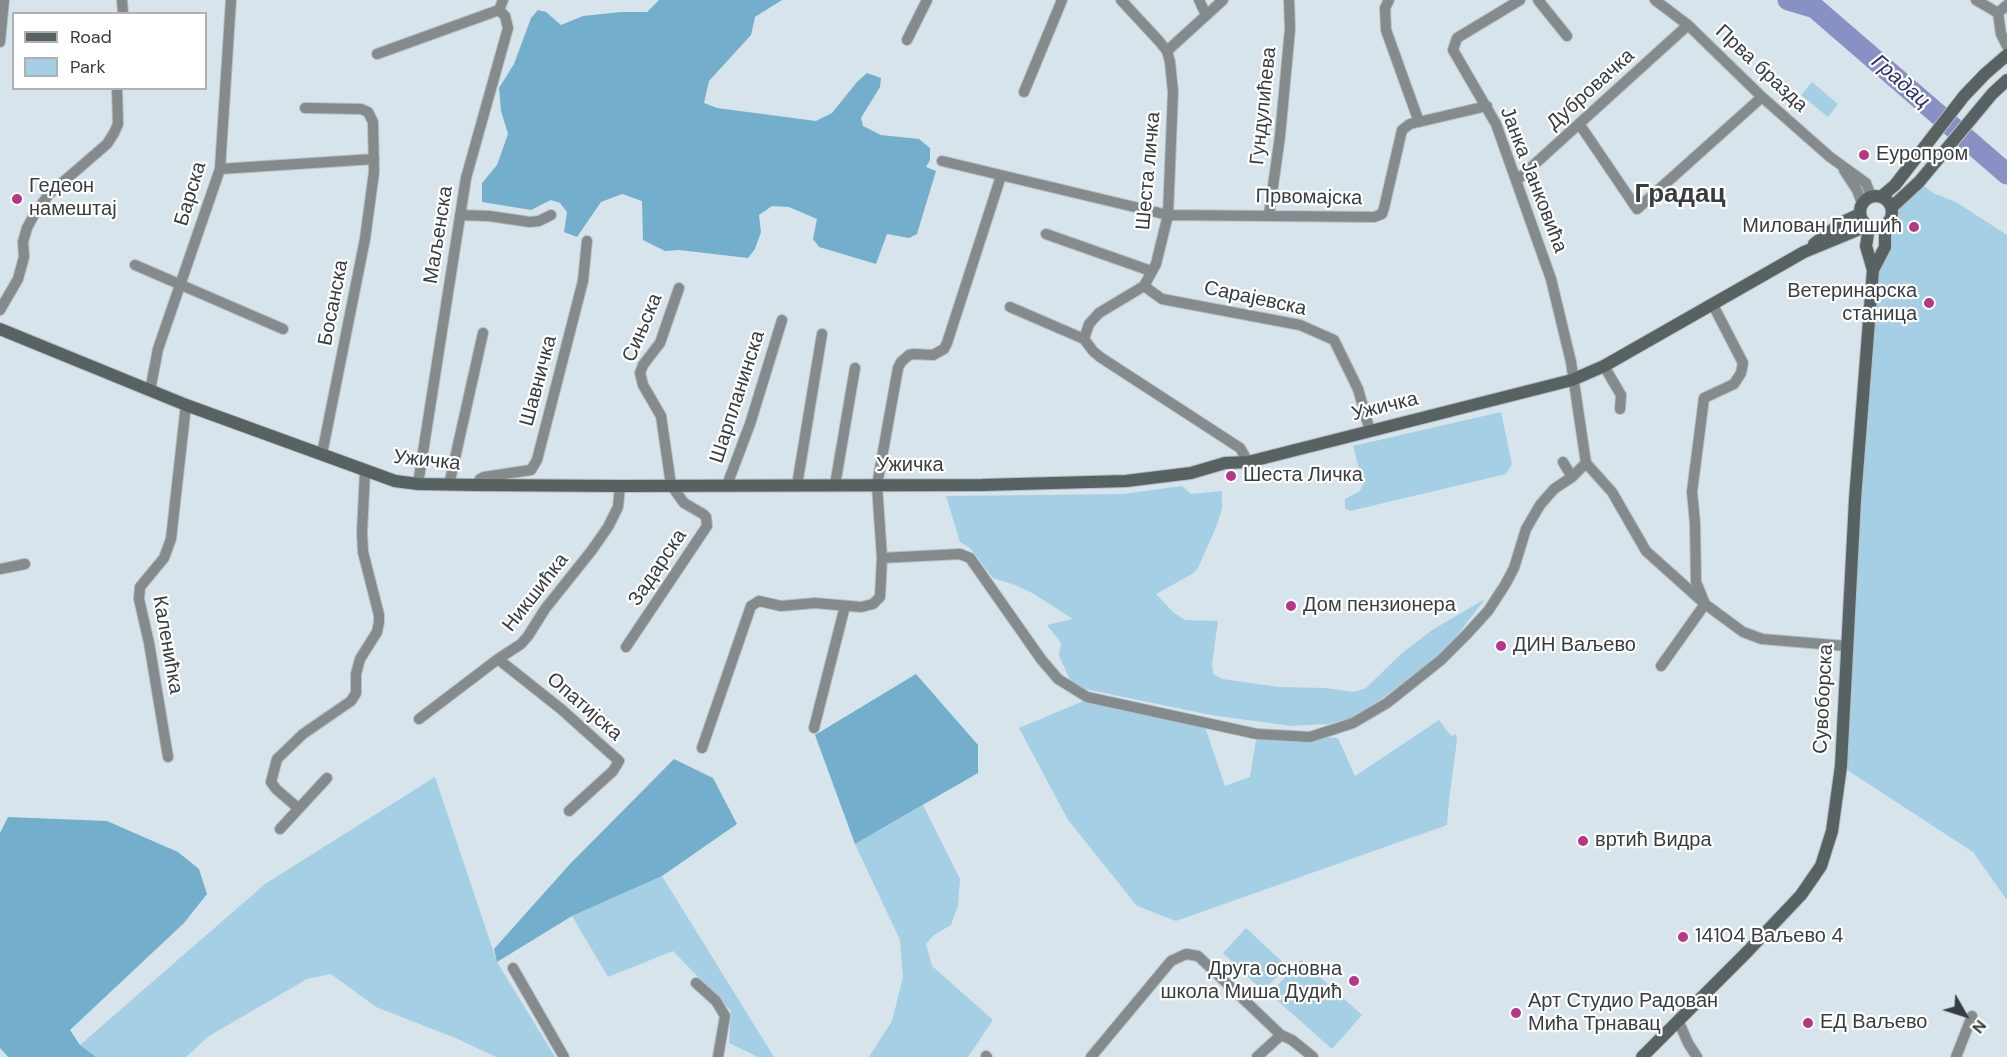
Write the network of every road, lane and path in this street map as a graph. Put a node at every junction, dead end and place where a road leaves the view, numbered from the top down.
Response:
1 (4, 0) edge
2 (231, 0) edge
3 (927, 0) edge
4 (1062, 0) edge
5 (1121, 0) edge
6 (1199, 0) edge
7 (1223, 0) edge
8 (1289, 0) edge
9 (1389, 0) edge
10 (1520, 0) edge
11 (1538, 0) edge
12 (1655, 0) edge
13 (1976, 0) edge
14 (2007, 4) edge
15 (501, 5) edge
16 (1998, 13) junction
17 (1206, 15) junction
18 (1688, 25) junction
19 (1567, 36) dead end
20 (907, 40) dead end
21 (0, 42) edge
22 (2007, 46) edge
23 (1167, 51) junction
24 (377, 54) dead end
25 (2007, 55) edge
26 (2007, 80) edge
27 (117, 90) edge
28 (1024, 92) dead end
29 (1762, 96) junction
30 (1487, 106) junction
31 (305, 108) dead end
32 (1419, 122) junction
33 (1580, 125) junction
34 (374, 159) junction
35 (942, 161) dead end
36 (220, 169) junction
37 (1001, 176) junction
38 (1516, 181) junction
39 (1869, 202) junction
40 (1892, 207) junction
41 (460, 215) junction
42 (551, 215) dead end
43 (1168, 215) junction
44 (1269, 215) junction
45 (1868, 226) junction
46 (1885, 226) junction
47 (1046, 234) dead end
48 (586, 241) dead end
49 (1804, 252) junction
50 (135, 265) dead end
51 (1873, 270) junction
52 (1151, 271) junction
53 (180, 286) junction
54 (1144, 286) junction
55 (679, 288) dead end
56 (1713, 304) junction
57 (1010, 307) dead end
58 (0, 310) edge
59 (782, 320) dead end
60 (0, 329) edge
61 (283, 329) dead end
62 (483, 333) dead end
63 (822, 334) dead end
64 (1084, 339) junction
65 (1604, 366) junction
66 (855, 368) dead end
67 (1572, 380) junction
68 (150, 391) junction
69 (186, 405) junction
70 (1620, 409) dead end
71 (1370, 430) junction
72 (322, 454) junction
73 (1248, 462) junction
74 (1563, 462) dead end
75 (1586, 463) junction
76 (365, 471) junction
77 (1572, 477) junction
78 (418, 484) junction
79 (671, 484) junction
80 (449, 485) junction
81 (476, 485) junction
82 (727, 485) junction
83 (797, 485) junction
84 (835, 485) junction
85 (877, 485) junction
86 (620, 486) junction
87 (882, 558) junction
88 (25, 564) dead end
89 (0, 569) edge
90 (1705, 604) junction
91 (845, 606) junction
92 (1846, 646) junction
93 (626, 647) dead end
94 (498, 659) junction
95 (1660, 666) dead end
96 (419, 719) dead end
97 (814, 729) dead end
98 (702, 748) dead end
99 (168, 757) dead end
100 (327, 778) dead end
101 (298, 808) junction
102 (569, 811) dead end
103 (280, 829) dead end
104 (513, 968) dead end
105 (696, 983) dead end
106 (1972, 1016) dead end
107 (1678, 1020) junction
108 (1281, 1035) junction
109 (564, 1057) edge
110 (718, 1057) edge
111 (1091, 1057) edge
112 (1257, 1057) edge
113 (1313, 1057) edge
114 (1642, 1057) edge
115 (1697, 1057) edge
116 (1956, 1057) edge

1 - 21 street
2 - 36 street, Барска
3 - 20 street
4 - 28 street
5 - 23 street
6 - 17 street
7 - 17 street
8 - 44 street, Гундулићева
9 - 32 street
10 - 30 street, Јанка Јанковића
11 - 19 street
12 - 18 street, Прва бразда
13 - 16 street
14 - 16 street
15 - 24 street
15 - 41 street, Маљенска
16 - 22 street
17 - 23 street
18 - 29 street, Прва бразда
18 - 33 street, Дубровачка
23 - 43 street, Шеста личка
25 - 39 main road, Ужичка
26 - 40 main road
27 - 58 street
29 - 33 street
29 - 39 street, Прва бразда
30 - 32 street, Првомајска
30 - 38 street, Јанка Јанковића
31 - 34 street, Босанска
32 - 44 street, Првомајска
33 - 38 street, Дубровачка
34 - 36 street
34 - 72 street, Босанска
35 - 37 street, Првомајска
36 - 53 street, Барска
37 - 43 street, Првомајска
37 - 85 street
38 - 67 street, Јанка Јанковића
39 - 40 main road
39 - 45 main road
39 - 49 main road, Ужичка
40 - 46 main road
41 - 42 street
41 - 78 street, Маљенска
43 - 44 street, Првомајска
43 - 52 street, Шеста личка
45 - 46 main road
45 - 49 main road, Ужичка
45 - 51 main road, Сувоборска
46 - 51 main road, Сувоборска
47 - 52 street
48 - 81 street, Шавничка
49 - 56 main road, Ужичка
50 - 53 street
51 - 92 main road, Сувоборска
52 - 54 street, Шеста личка
53 - 61 street
53 - 68 street, Барска
54 - 64 street
54 - 71 street, Сарајевска
55 - 79 street, Сињска
56 - 65 main road, Ужичка
56 - 90 street
57 - 64 street
59 - 82 street, Шарпланинска
60 - 68 main road, Ужичка
62 - 80 street
63 - 83 street
64 - 73 street
65 - 67 main road, Ужичка
65 - 70 street
66 - 84 street
67 - 71 main road, Ужичка
67 - 75 street, Јанка Јанковића
68 - 69 main road, Ужичка
69 - 72 main road, Ужичка
69 - 99 street, Каленићка
71 - 73 main road, Ужичка
72 - 76 main road, Ужичка
73 - 85 main road, Ужичка
74 - 77 street
75 - 77 street
75 - 90 street
76 - 78 main road, Ужичка
76 - 101 street
77 - 87 street
78 - 80 main road, Ужичка
79 - 82 main road, Ужичка
79 - 86 main road, Ужичка
79 - 93 street, Задарска
80 - 81 main road, Ужичка
81 - 86 main road, Ужичка
82 - 83 main road, Ужичка
83 - 84 main road, Ужичка
84 - 85 main road, Ужичка
85 - 87 street
86 - 94 street, Никшићка
87 - 91 street
88 - 89 street
90 - 92 street
90 - 95 street
91 - 97 street
91 - 98 street
92 - 107 main road, Сувоборска
94 - 96 street, Никшићка
94 - 102 street, Опатијска
100 - 101 street
101 - 103 street
104 - 109 street
105 - 110 street
106 - 116 street
107 - 114 main road, Сувоборска
107 - 115 street
108 - 111 street
108 - 112 street
108 - 113 street

